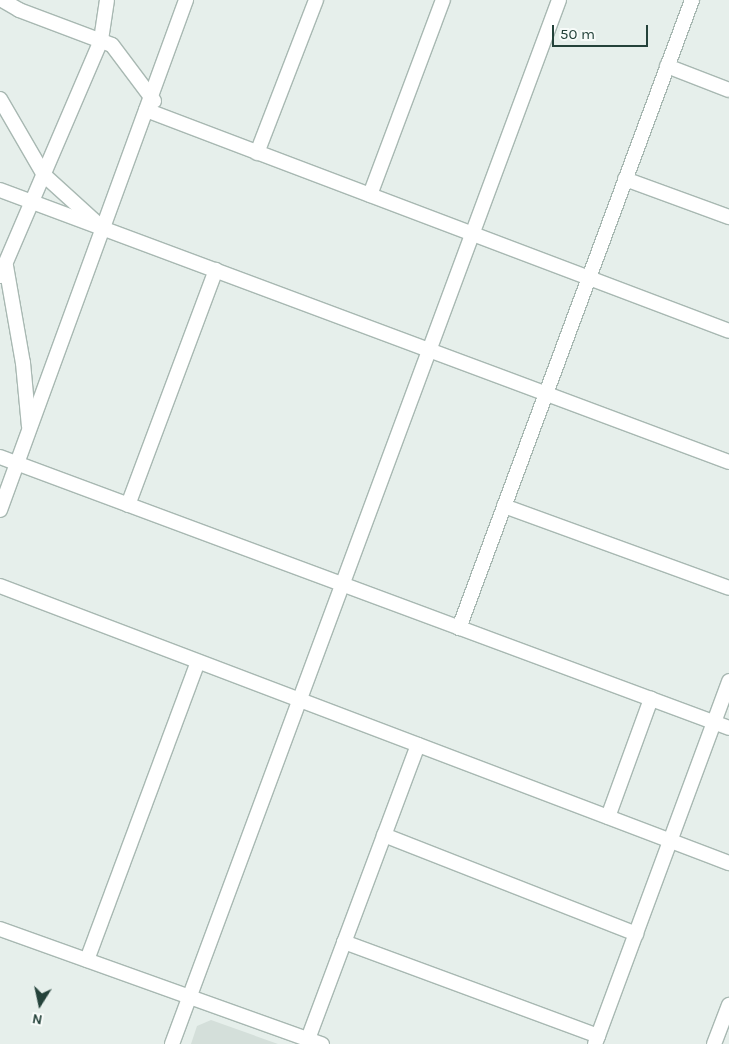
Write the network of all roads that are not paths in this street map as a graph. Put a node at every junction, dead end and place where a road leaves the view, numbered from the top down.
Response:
1 (2, 0) edge
2 (107, 0) edge
3 (186, 0) edge
4 (316, 0) edge
5 (443, 0) edge
6 (559, 0) edge
7 (692, 0) edge
8 (101, 40) junction
9 (667, 66) junction
10 (729, 90) edge
11 (0, 100) edge
12 (148, 104) junction
13 (258, 153) junction
14 (44, 175) junction
15 (625, 179) junction
16 (0, 190) edge
17 (370, 195) junction
18 (32, 202) junction
19 (729, 217) edge
20 (103, 228) junction
21 (472, 234) junction
22 (216, 270) junction
23 (3, 271) edge
24 (589, 278) junction
25 (729, 331) edge
26 (430, 350) junction
27 (546, 393) junction
28 (29, 429) junction
29 (0, 457) edge
30 (729, 462) edge
31 (17, 463) junction
32 (128, 505) junction
33 (504, 506) junction
34 (0, 510) edge
35 (342, 584) junction
36 (0, 586) edge
37 (729, 588) edge
38 (459, 628) junction
39 (198, 662) junction
40 (729, 681) edge
41 (652, 699) junction
42 (300, 700) junction
43 (714, 722) junction
44 (729, 728) edge
45 (418, 745) junction
46 (608, 817) junction
47 (384, 835) junction
48 (670, 841) junction
49 (729, 863) edge
50 (0, 929) edge
51 (636, 934) junction
52 (344, 942) junction
53 (88, 960) junction
54 (190, 996) junction
55 (729, 1005) edge
56 (597, 1040) edge
57 (315, 1042) edge
58 (172, 1044) edge
59 (714, 1044) edge

1 - 8 street
2 - 8 street
3 - 12 street
4 - 13 street
5 - 17 street
6 - 21 street
7 - 9 street
8 - 12 street
8 - 14 street
9 - 10 street
9 - 15 street
11 - 14 street
12 - 13 street
12 - 20 street
13 - 17 street
14 - 18 street
14 - 20 street
15 - 19 street
15 - 24 street
16 - 18 street
17 - 21 street
18 - 20 street
18 - 23 street
20 - 22 street
20 - 28 street
21 - 24 street
21 - 26 street
22 - 26 street
22 - 32 street
23 - 28 street
24 - 25 street
24 - 27 street
26 - 27 street
26 - 35 street
27 - 30 street
27 - 33 street
28 - 31 street
29 - 31 street
31 - 32 street
31 - 34 street
32 - 35 street
33 - 37 street
33 - 38 street
35 - 38 street
35 - 42 street
36 - 39 street
38 - 41 street
39 - 42 street
39 - 53 street
40 - 43 street
41 - 43 street
41 - 46 street
42 - 45 street
42 - 54 street
43 - 44 street
43 - 48 street
45 - 46 street
45 - 47 street
46 - 48 street
47 - 51 street
47 - 52 street
48 - 49 street
48 - 51 street
50 - 53 street
51 - 56 street
52 - 56 street
52 - 57 street
53 - 54 street
54 - 57 street
54 - 58 street
55 - 59 street

